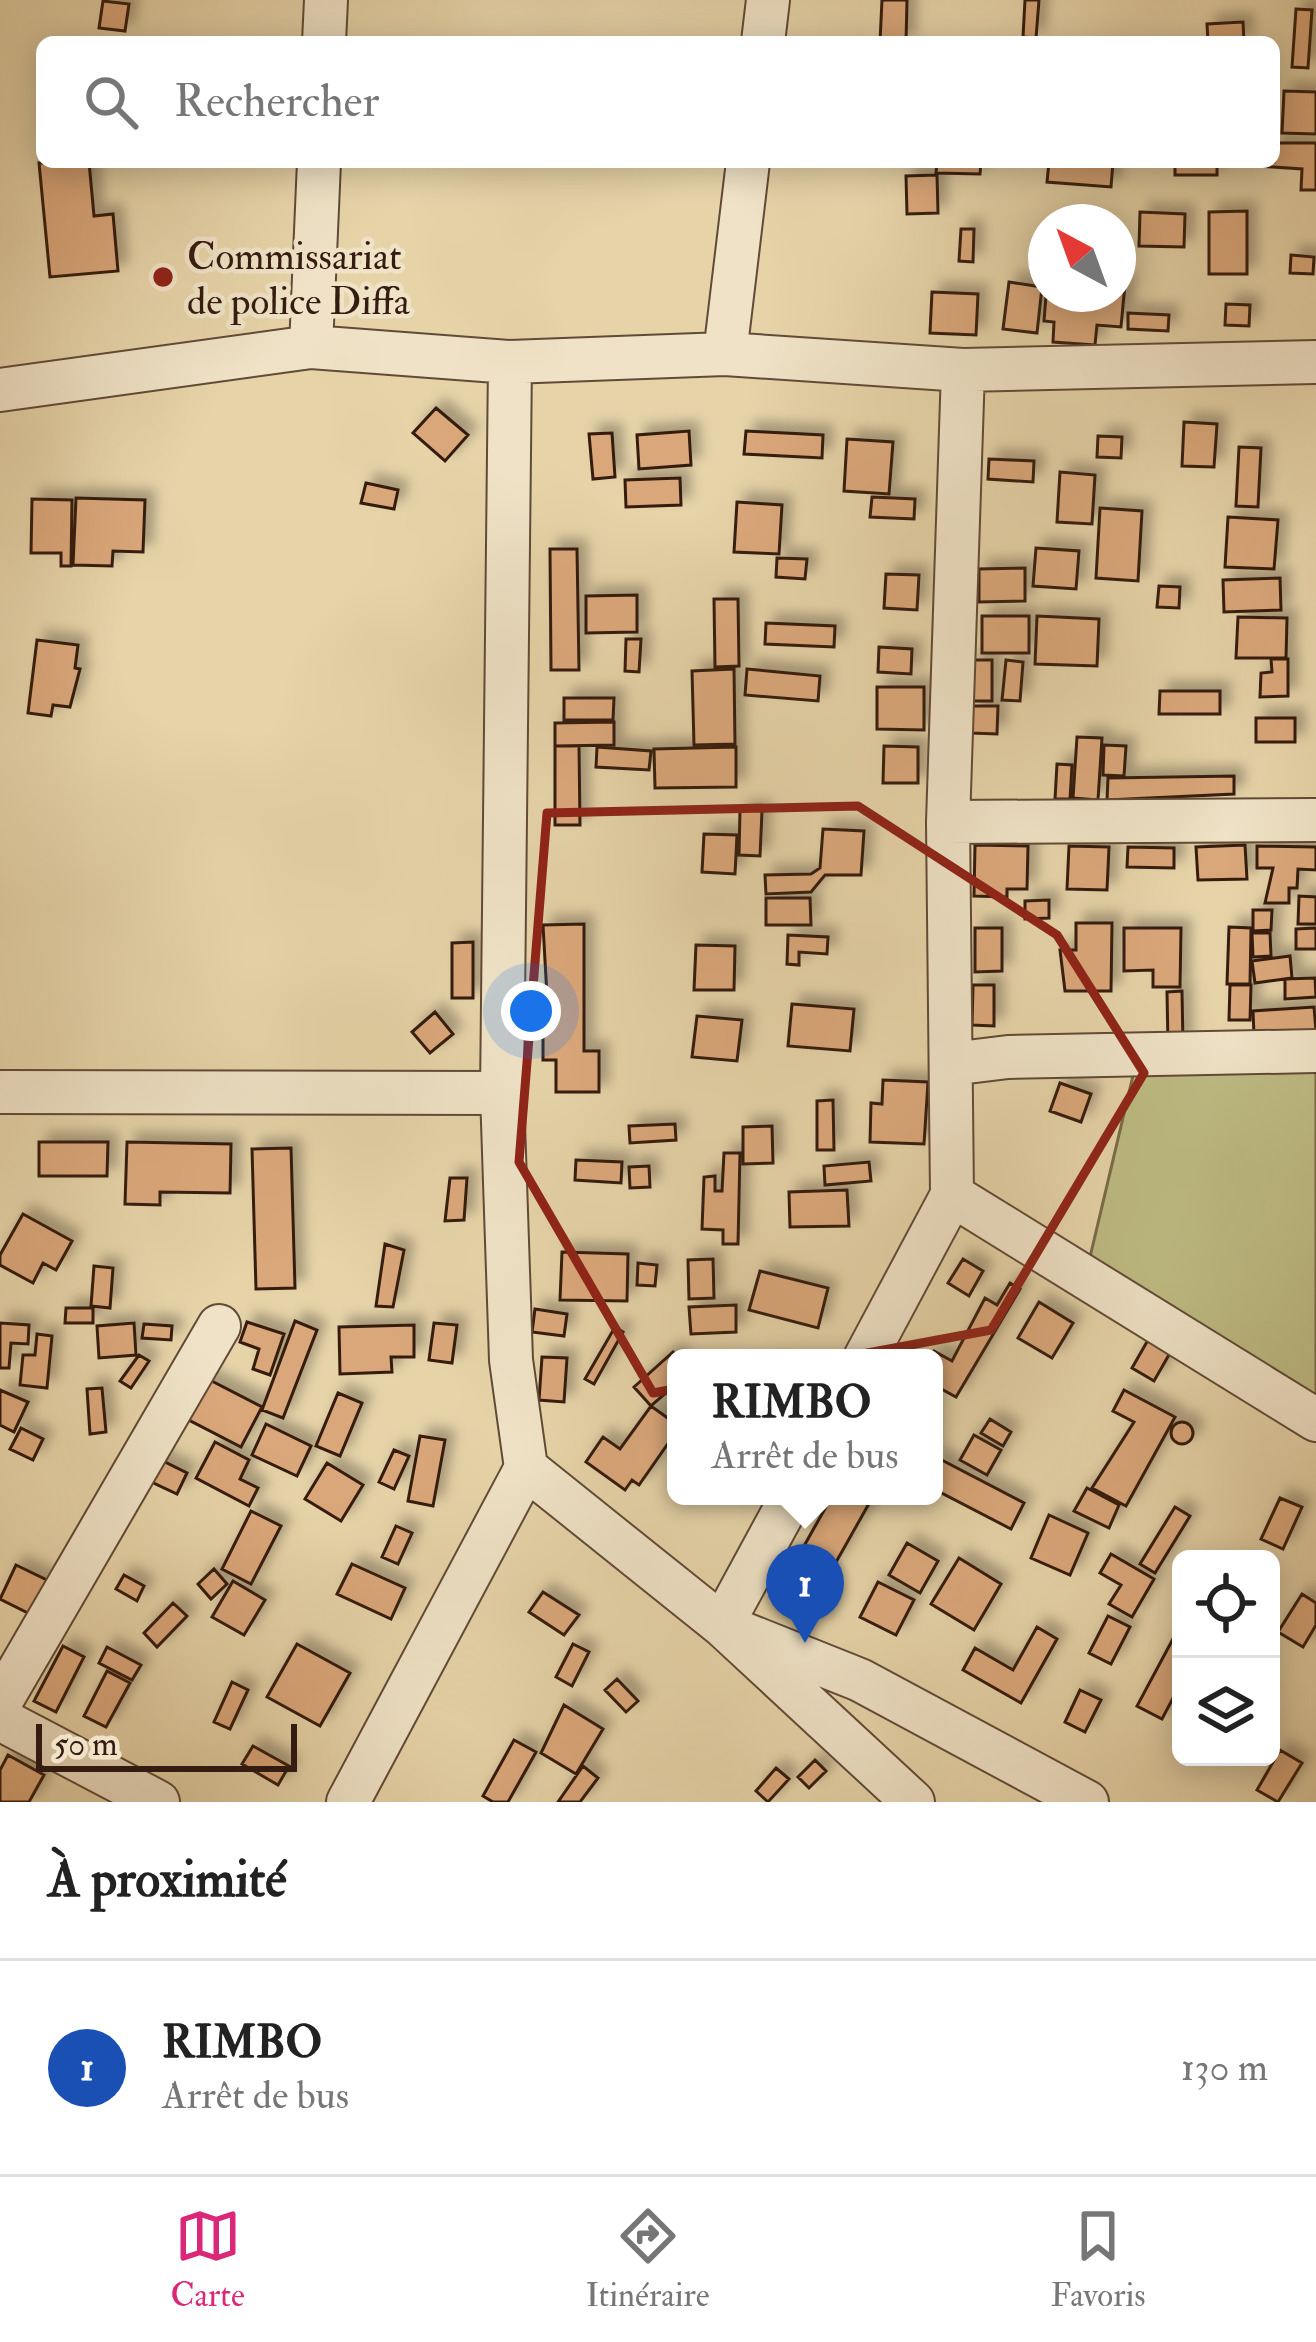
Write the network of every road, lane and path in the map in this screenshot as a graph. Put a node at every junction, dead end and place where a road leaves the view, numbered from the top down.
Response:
1 (326, 0) edge
2 (768, 0) edge
3 (324, 36) edge
4 (764, 36) edge
5 (319, 168) edge
6 (747, 168) edge
7 (311, 346) junction
8 (725, 353) junction
9 (510, 362) junction
10 (1316, 362) edge
11 (963, 370) junction
12 (0, 390) edge
13 (1316, 820) edge
14 (949, 822) junction
15 (1316, 1051) edge
16 (951, 1064) junction
17 (0, 1092) edge
18 (502, 1094) junction
19 (952, 1196) junction
20 (219, 1326) dead end
21 (871, 1349) edge
22 (1316, 1420) edge
23 (526, 1468) junction
24 (787, 1505) edge
25 (722, 1625) junction
26 (0, 1703) edge
27 (0, 1719) edge
28 (936, 1720) junction
29 (900, 1797) edge
30 (158, 1802) edge
31 (348, 1802) edge
32 (1087, 1802) edge

1 - 3 street
2 - 4 street
5 - 7 street
6 - 8 street
7 - 9 street
7 - 12 street
8 - 9 street
8 - 11 street
9 - 18 street
10 - 11 street
11 - 14 street
13 - 14 street
14 - 16 street
15 - 16 street
16 - 19 street
17 - 18 street
18 - 23 street
19 - 21 street
19 - 22 street
20 - 26 street
23 - 25 street
23 - 31 street
24 - 25 street
25 - 28 street
25 - 29 street
27 - 30 street
28 - 29 street
28 - 32 street

